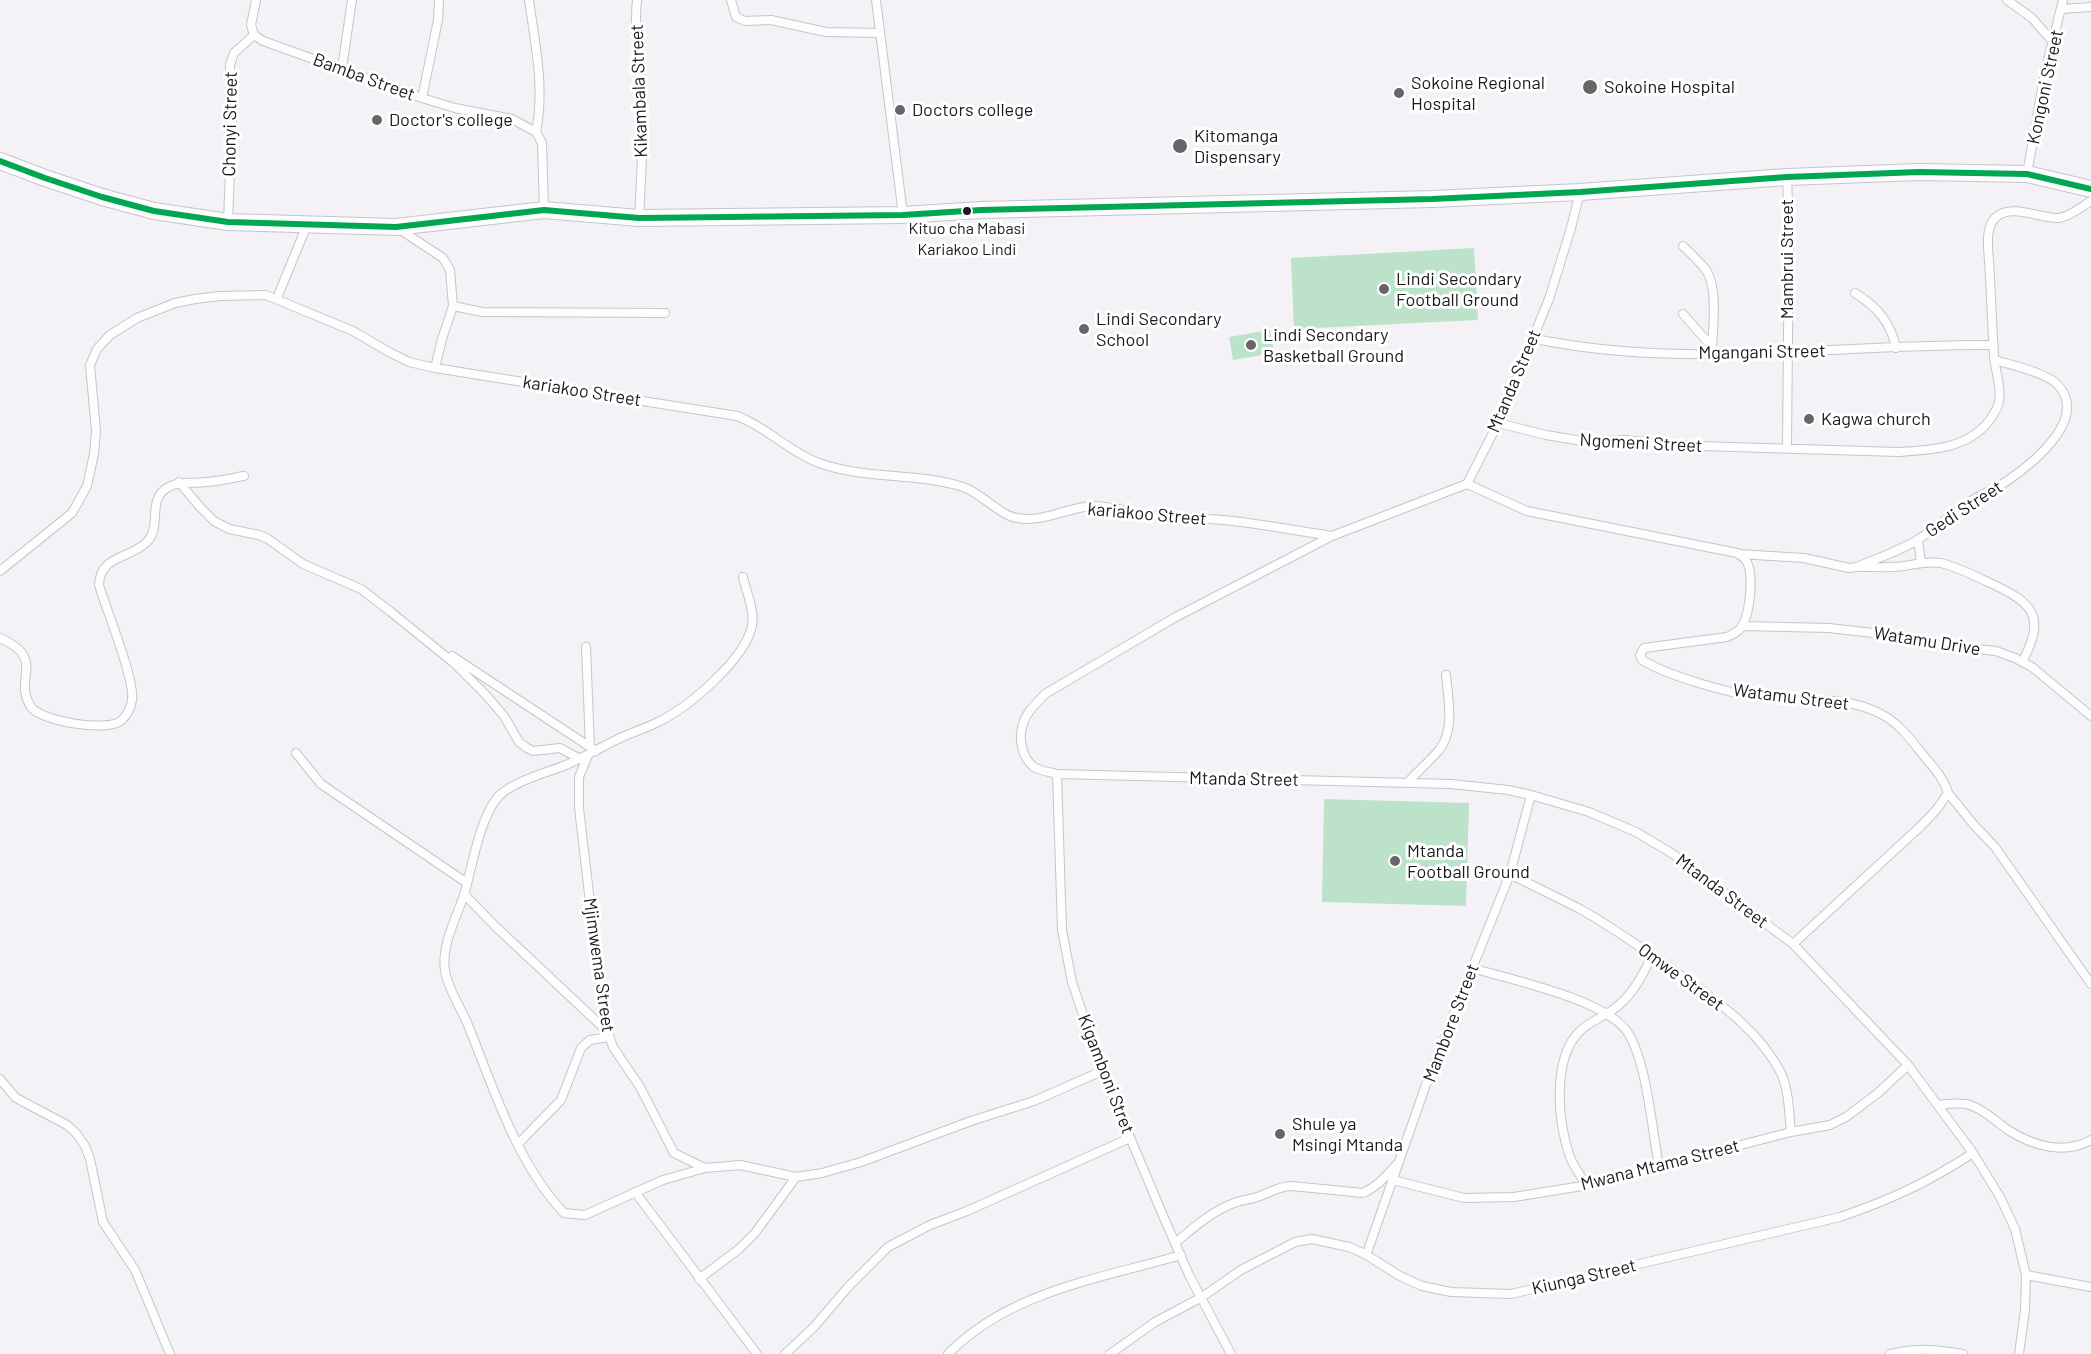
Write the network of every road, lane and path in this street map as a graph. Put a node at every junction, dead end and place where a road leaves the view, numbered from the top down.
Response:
1 (256, 0) edge
2 (352, 0) edge
3 (440, 0) edge
4 (529, 0) edge
5 (637, 0) edge
6 (731, 0) edge
7 (876, 0) edge
8 (2007, 0) edge
9 (2062, 4) edge
10 (2091, 7) edge
11 (879, 33) junction
12 (254, 34) junction
13 (2052, 41) junction
14 (342, 68) junction
15 (422, 98) junction
16 (536, 132) junction
17 (0, 161) edge
18 (2026, 174) junction
19 (1787, 177) junction
20 (2091, 189) edge
21 (1580, 192) junction
22 (2091, 201) edge
23 (544, 210) junction
24 (903, 214) junction
25 (639, 218) junction
26 (228, 222) junction
27 (307, 225) junction
28 (396, 227) junction
29 (1683, 246) dead end
30 (1855, 293) dead end
31 (277, 298) junction
32 (453, 306) junction
33 (664, 313) dead end
34 (1683, 314) dead end
35 (1531, 338) junction
36 (1994, 345) junction
37 (1896, 348) junction
38 (1712, 351) junction
39 (1787, 353) junction
40 (1995, 360) junction
41 (435, 368) junction
42 (1498, 423) junction
43 (1787, 448) junction
44 (244, 476) dead end
45 (179, 482) junction
46 (1467, 484) junction
47 (1332, 536) junction
48 (1918, 540) junction
49 (1737, 554) junction
50 (1921, 562) junction
51 (1857, 567) junction
52 (0, 571) edge
53 (742, 577) dead end
54 (1742, 626) junction
55 (416, 632) junction
56 (0, 638) edge
57 (586, 647) dead end
58 (2022, 662) junction
59 (1446, 675) dead end
60 (2091, 716) edge
61 (296, 753) dead end
62 (588, 753) junction
63 (1057, 774) junction
64 (1407, 783) junction
65 (1948, 793) junction
66 (1531, 795) junction
67 (1510, 874) junction
68 (467, 883) junction
69 (464, 894) junction
70 (1793, 944) junction
71 (1652, 956) junction
72 (1472, 968) junction
73 (2091, 984) edge
74 (1607, 1013) junction
75 (608, 1035) junction
76 (1908, 1065) junction
77 (1102, 1071) junction
78 (0, 1079) edge
79 (1938, 1105) junction
80 (1791, 1132) junction
81 (1130, 1138) junction
82 (2091, 1140) edge
83 (518, 1144) junction
84 (1973, 1153) junction
85 (1399, 1161) junction
86 (1659, 1167) junction
87 (705, 1168) junction
88 (796, 1177) junction
89 (1393, 1180) junction
90 (1586, 1185) junction
91 (635, 1192) junction
92 (1174, 1243) junction
93 (1368, 1250) dead end
94 (1181, 1256) junction
95 (2026, 1275) junction
96 (699, 1279) junction
97 (2091, 1287) edge
98 (1202, 1297) junction
99 (170, 1354) edge
100 (758, 1354) edge
101 (785, 1354) edge
102 (948, 1354) edge
103 (1110, 1354) edge
104 (1231, 1354) edge
105 (1890, 1354) edge
106 (1963, 1354) edge
107 (2019, 1354) edge

1 - 12 street
2 - 14 street
3 - 15 street
4 - 16 street
5 - 25 street, Kikambala Street
6 - 11 street
7 - 11 street
8 - 13 street
9 - 10 street
9 - 13 street, Kongoni Street
11 - 24 street
12 - 14 street, Bamba Street
12 - 26 street, Chonyi Street
13 - 18 street, Kongoni Street
14 - 15 street, Bamba Street
15 - 16 street, Bamba Street
16 - 23 street
17 - 26 highway
18 - 19 highway
18 - 20 highway
19 - 21 highway
19 - 39 street, Mambrui Street
21 - 24 highway
21 - 35 street, Mtanda Street
22 - 36 street, Ngomeni Street
23 - 25 highway
23 - 28 highway
24 - 25 highway
26 - 27 highway
27 - 28 highway
27 - 31 street
28 - 32 street
29 - 38 street
30 - 37 street
31 - 41 street, kariakoo Street
31 - 52 street, kariakoo Street
32 - 33 street
32 - 41 street
34 - 38 street
35 - 38 street, Mgangani Street
35 - 42 street, Mtanda Street
36 - 37 street, Mgangani Street
36 - 40 street, Ngomeni Street
37 - 39 street, Mgangani Street
38 - 39 street, Mgangani Street
39 - 43 street, Mambrui Street
40 - 43 street, Ngomeni Street
40 - 48 street, Gedi Street
41 - 47 street, kariakoo Street
42 - 43 street, Ngomeni Street
42 - 46 street, Mtanda Street
44 - 45 street
45 - 55 street
45 - 56 street
46 - 47 street, Mtanda Street
46 - 49 street
47 - 63 street, Mtanda Street
48 - 50 street
48 - 51 street, Gedi Street
49 - 51 street
49 - 54 street
50 - 51 street
50 - 58 street
53 - 62 street
54 - 58 street, Watamu Drive
54 - 65 street, Watamu Street
55 - 62 street
55 - 62 street
57 - 62 street, Mjimwema Street
58 - 60 street, Watamu Drive
59 - 64 street
61 - 68 street
62 - 68 street
62 - 75 street, Mjimwema Street
63 - 64 street, Mtanda Street
63 - 77 street, Kigamboni Stret
64 - 66 street, Mtanda Street
65 - 70 street
65 - 73 street
66 - 67 street, Mambore Street
66 - 70 street, Mtanda Street
67 - 71 street, Omwe Street
67 - 72 street, Mambore Street
68 - 69 street
69 - 75 street
69 - 83 street
70 - 76 street, Mtanda Street
71 - 74 street
71 - 80 street, Omwe Street
72 - 74 street
72 - 85 street, Mambore Street
74 - 86 street
74 - 90 street
75 - 83 street
75 - 87 street, Mjimwema Street
76 - 79 street, Mtanda Street
76 - 80 street, Mwana Mtama Street
77 - 81 street, Kigamboni Stret
77 - 88 street, Mjimwema Street
78 - 99 street
79 - 82 street
79 - 84 street, Mtanda Street
80 - 86 street, Mwana Mtama Street
81 - 92 street, Kigamboni Stret
81 - 101 street
83 - 91 street
84 - 95 street, Mtanda Street
84 - 98 street, Kiunga Street
85 - 89 street, Mambore Street
85 - 92 street
86 - 90 street, Mwana Mtama Street
87 - 88 street, Mjimwema Street
87 - 91 street
88 - 96 street
89 - 90 street, Mwana Mtama Street
89 - 93 street, Mambore Street
91 - 96 street
92 - 94 street, Kigamboni Stret
94 - 98 street, Kigamboni Stret
94 - 102 street
95 - 97 street
95 - 107 street, Mtanda Street
96 - 100 street
98 - 103 street, Kiunga Street
98 - 104 street, Kigamboni Stret
105 - 106 street

